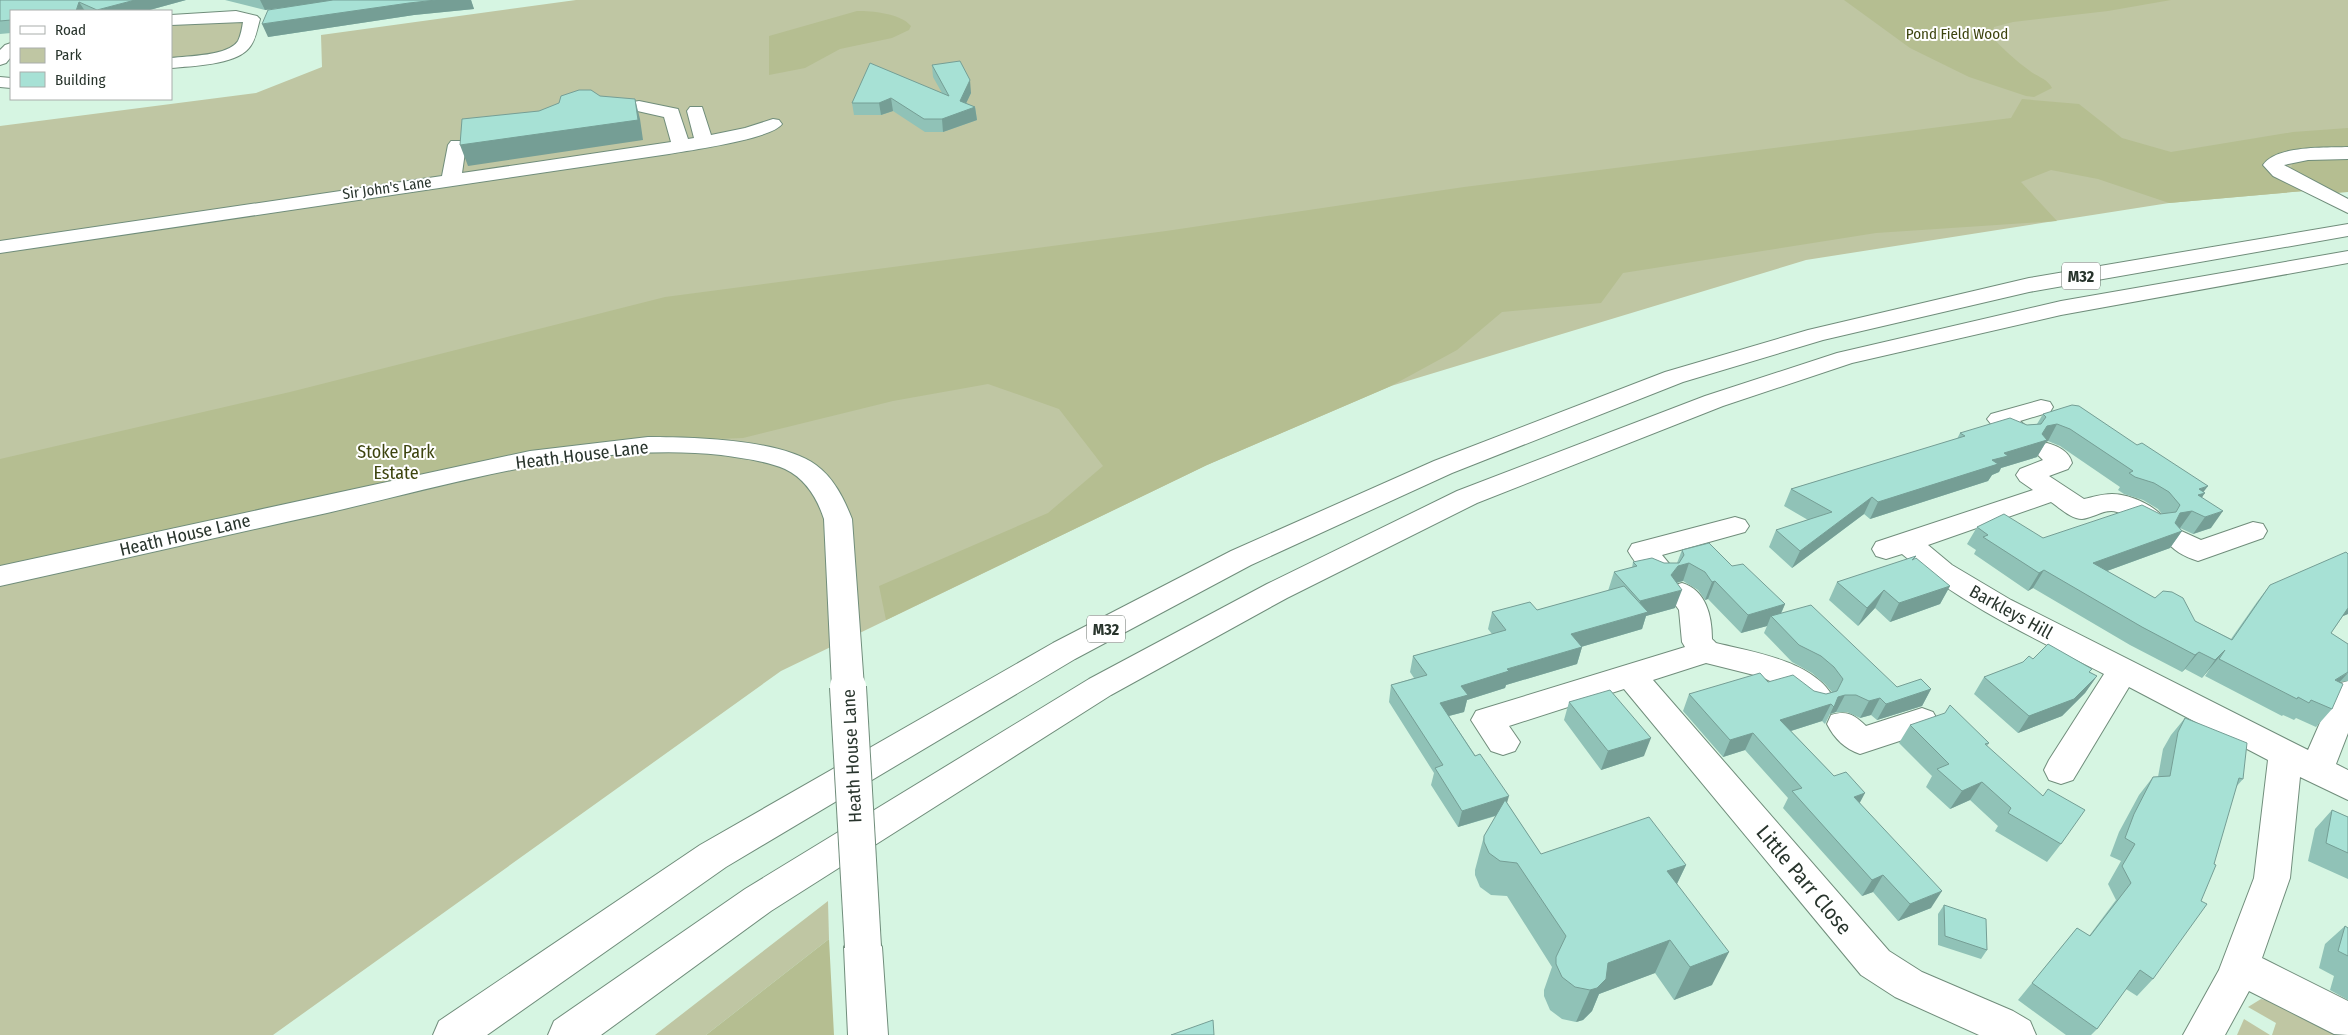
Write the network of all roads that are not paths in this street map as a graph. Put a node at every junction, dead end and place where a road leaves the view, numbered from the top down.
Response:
1 (199, 2) dead end
2 (270, 16) edge
3 (252, 19) junction
4 (176, 20) edge
5 (10, 49) edge
6 (0, 60) edge
7 (172, 63) edge
8 (639, 106) dead end
9 (696, 111) dead end
10 (773, 124) dead end
11 (704, 142) junction
12 (457, 145) dead end
13 (681, 146) junction
14 (2348, 153) edge
15 (451, 179) junction
16 (2348, 207) edge
17 (2348, 230) edge
18 (0, 247) edge
19 (2348, 257) edge
20 (2041, 407) dead end
21 (2022, 434) edge
22 (2047, 451) edge
23 (2054, 492) junction
24 (2153, 522) edge
25 (1735, 526) dead end
26 (2253, 531) dead end
27 (2180, 539) edge
28 (1662, 572) edge
29 (0, 576) edge
30 (1682, 593) dead end
31 (1706, 652) junction
32 (2122, 672) junction
33 (1630, 676) junction
34 (2348, 693) edge
35 (1817, 697) edge
36 (1922, 721) edge
37 (1843, 724) dead end
38 (1502, 742) dead end
39 (2301, 761) junction
40 (2060, 770) dead end
41 (2348, 786) edge
42 (2240, 967) junction
43 (2348, 1021) edge
44 (453, 1035) edge
45 (568, 1035) edge
46 (868, 1035) edge
47 (2016, 1035) edge
48 (2203, 1035) edge

1 - 4 main road
2 - 3 main road
3 - 4 main road
3 - 7 main road
5 - 6 main road
8 - 13 main road
9 - 11 main road
10 - 11 main road, Sir John's Lane
11 - 13 main road, Sir John's Lane
12 - 15 main road
13 - 15 main road, Sir John's Lane
14 - 16 main road
15 - 18 main road, Sir John's Lane
17 - 44 main road, M32
19 - 45 main road, M32
20 - 21 main road
22 - 23 main road
23 - 24 main road
23 - 32 main road, Barkleys Hill
25 - 28 main road
26 - 27 main road
29 - 46 main road, Heath House Lane, bridge
30 - 31 main road
31 - 33 main road
31 - 35 main road
32 - 39 main road, Barkleys Hill
32 - 40 main road
33 - 38 main road
33 - 47 main road, Little Parr Close
34 - 39 main road
36 - 37 main road
39 - 41 main road, Barkleys Hill
39 - 42 main road
42 - 43 main road
42 - 48 main road

